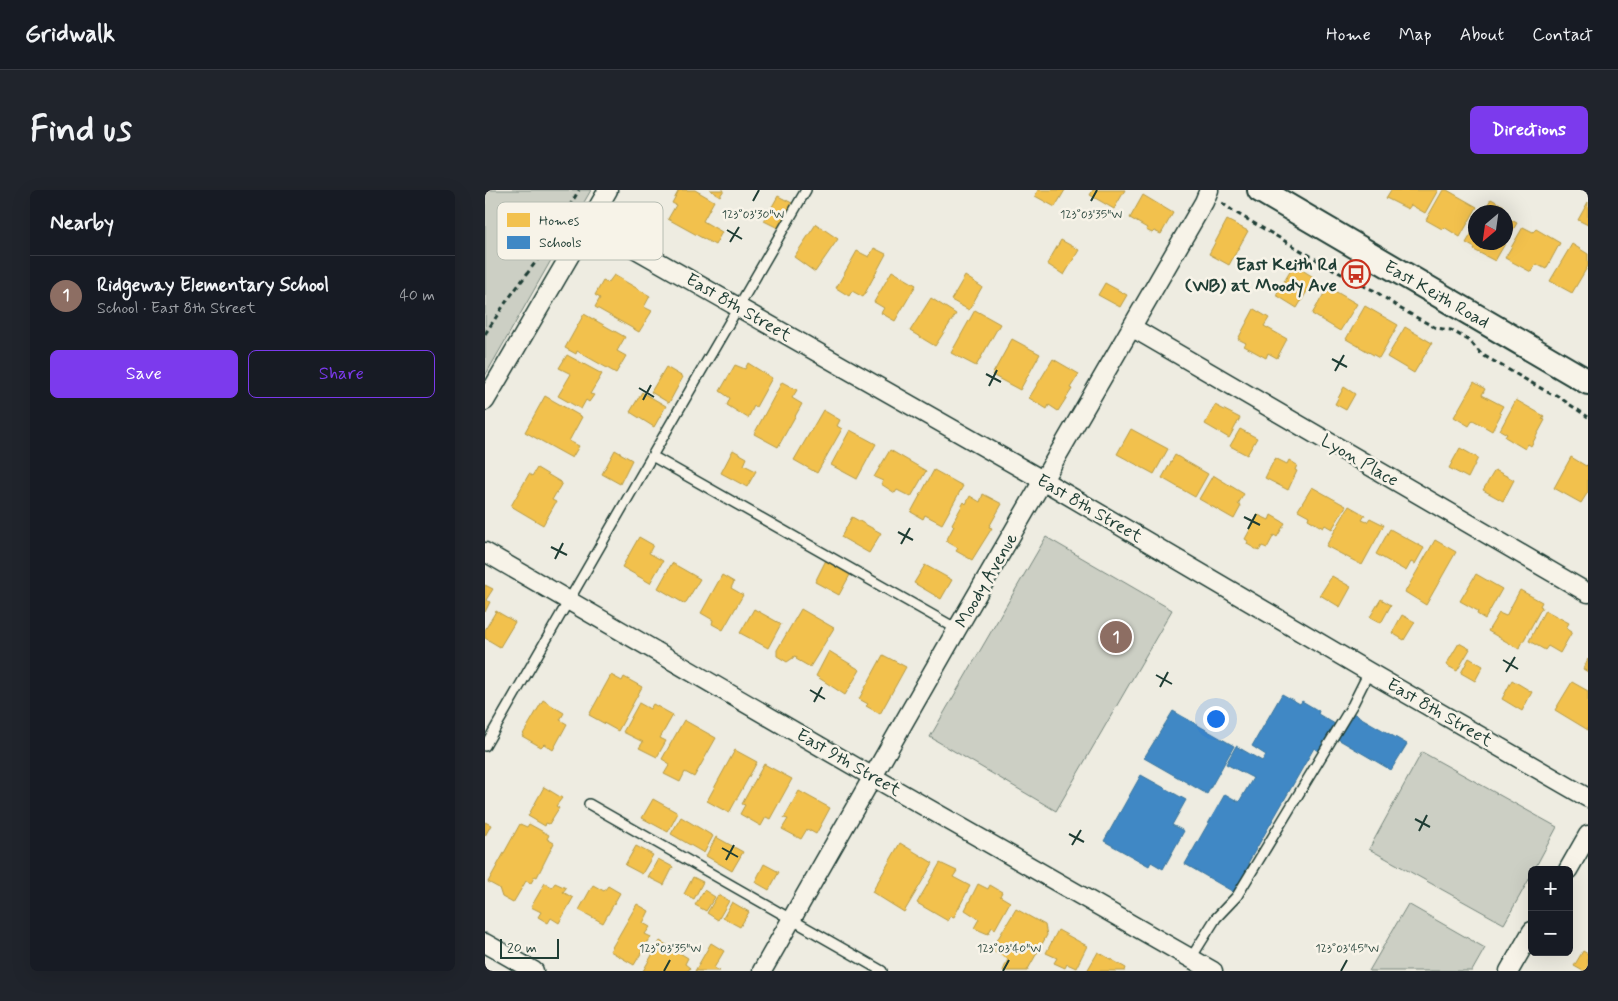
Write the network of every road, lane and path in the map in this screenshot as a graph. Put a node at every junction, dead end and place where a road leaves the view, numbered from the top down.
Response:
1 (579, 190) edge
2 (608, 190) edge
3 (806, 190) edge
4 (1260, 190) edge
5 (1214, 194) edge
6 (572, 202) edge
7 (601, 202) edge
8 (537, 260) edge
9 (568, 260) edge
10 (657, 260) edge
11 (739, 307) junction
12 (1133, 328) junction
13 (485, 334) edge
14 (1588, 382) edge
15 (485, 401) edge
16 (1588, 417) edge
17 (651, 456) junction
18 (1044, 481) junction
19 (485, 552) edge
20 (1588, 593) edge
21 (569, 599) junction
22 (957, 629) junction
23 (1369, 672) junction
24 (485, 746) edge
25 (873, 777) junction
26 (1588, 798) edge
27 (589, 804) dead end
28 (1588, 834) edge
29 (1570, 866) edge
30 (793, 919) junction
31 (1528, 939) edge
32 (485, 943) edge
33 (1191, 958) junction
34 (534, 971) edge
35 (762, 971) edge
36 (882, 971) edge
37 (1213, 971) edge
38 (1509, 971) edge

1 - 6 path
2 - 7 street
3 - 11 lane
4 - 14 street, East Keith Road
5 - 12 street, Moody Avenue
5 - 16 path
8 - 13 path
9 - 15 street
10 - 11 street, East 8th Street
11 - 17 lane
11 - 18 street, East 8th Street
12 - 18 street, Moody Avenue
12 - 20 street, Lyon Place
17 - 21 lane
17 - 22 lane
18 - 22 street, Moody Avenue
18 - 23 street, East 8th Street
19 - 21 street, East 9th Street
21 - 24 lane
21 - 25 street, East 9th Street
22 - 25 street, Moody Avenue
23 - 26 street, East 8th Street
23 - 33 lane
25 - 30 street, Moody Avenue
25 - 33 street, East 9th Street
27 - 30 lane
28 - 29 street
30 - 35 street, Moody Avenue
30 - 36 lane
31 - 38 street
32 - 34 street
33 - 37 street, East 9th Street

